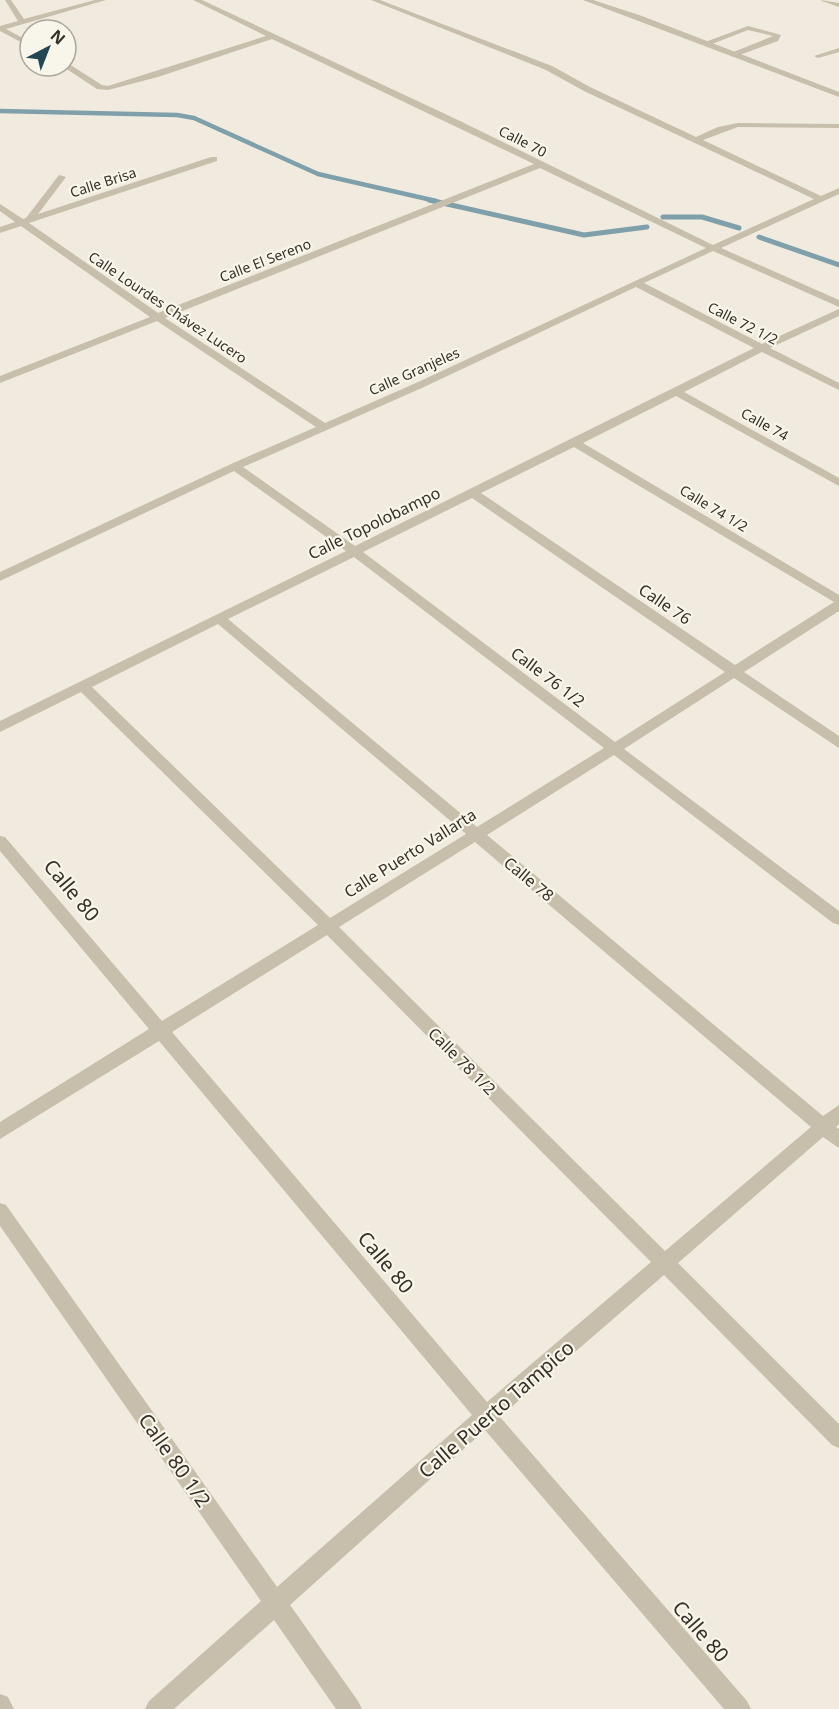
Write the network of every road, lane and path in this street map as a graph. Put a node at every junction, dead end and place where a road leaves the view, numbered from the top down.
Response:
1 (8, 0) edge
2 (102, 0) edge
3 (196, 0) edge
4 (374, 0) edge
5 (586, 0) edge
6 (824, 0) edge
7 (839, 5) edge
8 (20, 18) edge
9 (33, 18) edge
10 (18, 22) edge
11 (0, 28) edge
12 (273, 36) junction
13 (18, 38) edge
14 (704, 44) junction
15 (839, 50) edge
16 (734, 55) junction
17 (818, 56) dead end
18 (78, 73) edge
19 (839, 95) edge
20 (839, 126) edge
21 (696, 140) junction
22 (214, 159) dead end
23 (540, 165) junction
24 (62, 177) dead end
25 (839, 191) edge
26 (821, 199) junction
27 (0, 207) edge
28 (25, 221) junction
29 (0, 230) edge
30 (715, 249) junction
31 (636, 283) junction
32 (839, 304) edge
33 (839, 312) edge
34 (157, 317) junction
35 (761, 348) junction
36 (0, 380) edge
37 (839, 387) edge
38 (676, 392) junction
39 (324, 427) junction
40 (574, 442) junction
41 (235, 466) junction
42 (839, 483) edge
43 (473, 493) junction
44 (354, 551) junction
45 (0, 577) edge
46 (839, 600) edge
47 (839, 605) edge
48 (219, 618) junction
49 (735, 672) junction
50 (83, 686) junction
51 (0, 727) edge
52 (839, 743) edge
53 (615, 748) junction
54 (475, 834) junction
55 (0, 841) edge
56 (839, 919) edge
57 (327, 925) junction
58 (161, 1029) junction
59 (839, 1113) edge
60 (823, 1127) junction
61 (0, 1131) edge
62 (839, 1140) edge
63 (0, 1211) edge
64 (664, 1263) junction
65 (486, 1416) junction
66 (839, 1438) edge
67 (277, 1604) junction
68 (0, 1705) edge
69 (2, 1709) edge
70 (158, 1709) edge
71 (350, 1709) edge
72 (740, 1709) edge

1 - 8 street
2 - 9 street
3 - 12 street, Calle 70
4 - 21 street
5 - 14 street
6 - 7 street
10 - 11 street
11 - 13 street
12 - 18 street
12 - 23 street, Calle 70
14 - 16 street
14 - 16 street
15 - 17 street
16 - 19 street
20 - 21 street
21 - 26 street
22 - 28 street, Calle Brisa
23 - 30 street, Calle 70
23 - 34 street, Calle El Sereno
24 - 28 street
25 - 26 street, Calle Granjeles
26 - 30 street, Calle Granjeles
27 - 28 street, Calle Lourdes Chávez Lucero
28 - 29 street, Calle Brisa
28 - 34 street, Calle Lourdes Chávez Lucero
30 - 31 street, Calle Granjeles
30 - 32 street, Calle 70
31 - 35 street, Calle 72 1/2
31 - 39 street, Calle Granjeles
33 - 35 street, Calle Topolobampo
34 - 36 street, Calle El Sereno
34 - 39 street, Calle Lourdes Chávez Lucero
35 - 37 street, Calle 72 1/2
35 - 38 street, Calle Topolobampo
38 - 40 street, Calle Topolobampo
38 - 42 street, Calle 74
39 - 41 street, Calle Granjeles
40 - 43 street, Calle Topolobampo
40 - 46 street, Calle 74 1/2
41 - 44 street, Calle 76 1/2
41 - 45 street, Calle Granjeles
43 - 44 street, Calle Topolobampo
43 - 49 street, Calle 76
44 - 48 street, Calle Topolobampo
44 - 53 street, Calle 76 1/2
47 - 49 street, Calle Puerto Vallarta
48 - 50 street, Calle Topolobampo
48 - 54 street, Calle 78
49 - 52 street, Calle 76
49 - 53 street, Calle Puerto Vallarta
50 - 51 street, Calle Topolobampo
50 - 57 street, Calle 78 1/2
53 - 54 street, Calle Puerto Vallarta
53 - 56 street, Calle 76 1/2
54 - 57 street, Calle Puerto Vallarta
54 - 60 street, Calle 78
55 - 58 street, Calle 80
57 - 58 street, Calle Puerto Vallarta
57 - 64 street, Calle 78 1/2
58 - 61 street, Calle Puerto Vallarta
58 - 65 street, Calle 80
59 - 60 street, Calle Puerto Tampico
60 - 62 street, Calle 78
60 - 64 street, Calle Puerto Tampico
63 - 67 street, Calle 80 1/2
64 - 65 street, Calle Puerto Tampico
64 - 66 street, Calle 78 1/2
65 - 67 street, Calle Puerto Tampico
65 - 72 street, Calle 80
67 - 70 street, Calle Puerto Tampico
67 - 71 street, Calle 80 1/2
68 - 69 street

